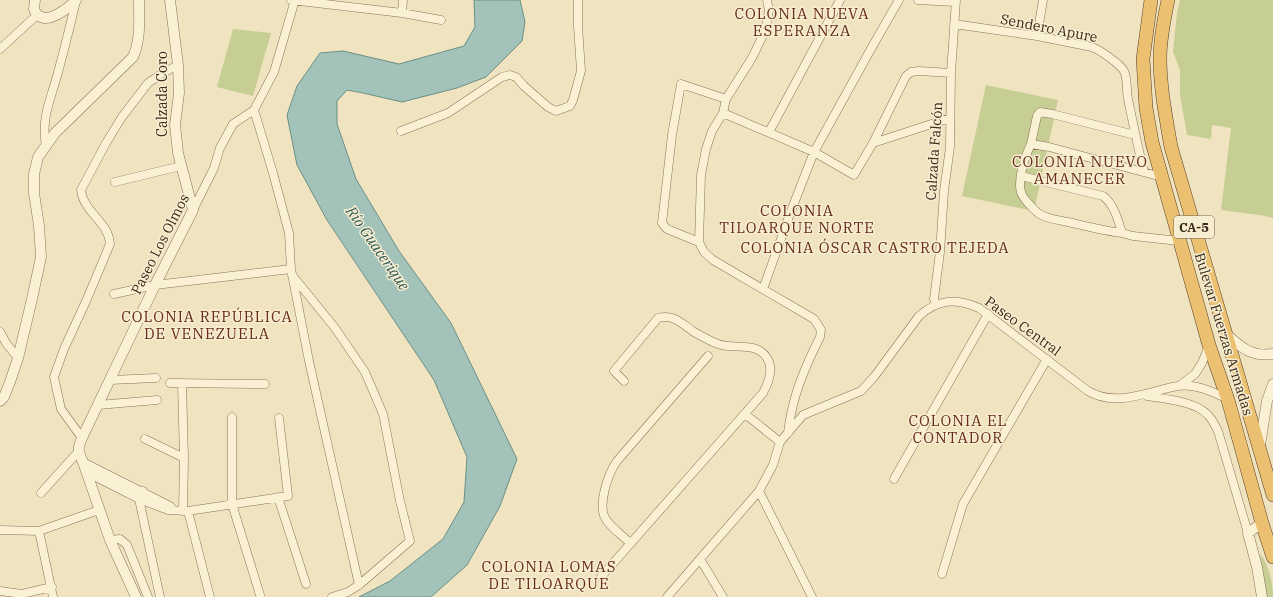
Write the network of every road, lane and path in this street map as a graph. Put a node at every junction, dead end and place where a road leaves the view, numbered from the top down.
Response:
1 (35, 0) edge
2 (76, 0) edge
3 (139, 0) edge
4 (170, 0) edge
5 (293, 0) edge
6 (403, 0) edge
7 (578, 0) edge
8 (767, 0) edge
9 (840, 0) edge
10 (899, 0) edge
11 (918, 0) edge
12 (1043, 0) edge
13 (1151, 0) edge
14 (1168, 0) edge
15 (956, 1) edge
16 (402, 13) junction
17 (37, 15) junction
18 (441, 20) dead end
19 (954, 24) junction
20 (1036, 36) junction
21 (0, 49) edge
22 (178, 65) junction
23 (952, 73) junction
24 (726, 99) junction
25 (254, 110) junction
26 (723, 113) junction
27 (950, 118) junction
28 (401, 131) dead end
29 (769, 132) junction
30 (1135, 135) junction
31 (874, 142) junction
32 (1031, 144) junction
33 (46, 146) junction
34 (814, 152) junction
35 (181, 166) junction
36 (1144, 172) junction
37 (1021, 176) junction
38 (1162, 177) junction
39 (115, 182) dead end
40 (193, 210) junction
41 (1122, 233) junction
42 (1179, 241) junction
43 (699, 242) junction
44 (291, 272) junction
45 (155, 285) junction
46 (764, 289) junction
47 (114, 294) dead end
48 (936, 304) junction
49 (988, 314) junction
50 (0, 332) edge
51 (1226, 334) junction
52 (1209, 345) junction
53 (1273, 354) edge
54 (708, 356) dead end
55 (18, 358) junction
56 (1047, 359) junction
57 (156, 378) dead end
58 (110, 380) junction
59 (624, 381) dead end
60 (170, 383) dead end
61 (182, 383) junction
62 (264, 384) dead end
63 (1273, 384) edge
64 (1179, 386) junction
65 (1145, 395) junction
66 (157, 400) dead end
67 (1228, 400) junction
68 (0, 402) edge
69 (98, 406) junction
70 (745, 414) junction
71 (232, 417) dead end
72 (279, 418) dead end
73 (788, 433) junction
74 (82, 438) junction
75 (145, 439) dead end
76 (780, 442) junction
77 (1259, 449) junction
78 (78, 452) junction
79 (184, 458) junction
80 (94, 473) junction
81 (894, 479) dead end
82 (759, 491) junction
83 (41, 493) dead end
84 (141, 495) junction
85 (1273, 495) edge
86 (278, 497) junction
87 (232, 504) junction
88 (99, 510) junction
89 (185, 511) junction
90 (1262, 523) junction
91 (0, 530) edge
92 (39, 531) junction
93 (1248, 532) junction
94 (110, 540) junction
95 (630, 543) junction
96 (1273, 557) edge
97 (700, 559) junction
98 (942, 574) dead end
99 (601, 577) dead end
100 (306, 584) dead end
101 (359, 585) junction
102 (52, 587) junction
103 (0, 591) edge
104 (260, 595) dead end
105 (53, 597) edge
106 (136, 597) edge
107 (148, 597) edge
108 (160, 597) edge
109 (210, 597) edge
110 (332, 597) edge
111 (667, 597) edge
112 (723, 597) edge
113 (812, 597) edge
114 (1262, 597) edge

1 - 17 street
2 - 17 street
2 - 33 street
3 - 33 street
4 - 22 street, Calzada Coro
5 - 16 street
5 - 25 street, Paseo Los Olmos
6 - 16 street
7 - 28 street
8 - 24 street
9 - 29 street
10 - 34 street
11 - 15 street
12 - 20 street
13 - 38 highway, Bulevar Fuerzas Armadas / CA-5
14 - 51 highway, Bulevar Fuerzas Armadas / CA-5
15 - 19 street, Calzada Falcón
16 - 18 street
17 - 21 street
19 - 20 street, Sendero Apure
19 - 23 street, Calzada Falcón
20 - 30 street, Sendero Apure
22 - 35 street, Calzada Coro
22 - 74 street
23 - 27 street, Calzada Falcón
23 - 31 street
24 - 26 street
24 - 43 street
25 - 40 street, Paseo Los Olmos
25 - 44 street
26 - 29 street
26 - 43 street
27 - 31 street
27 - 48 street, Calzada Falcón
29 - 34 street
30 - 32 street
30 - 36 street, Sendero Apure
31 - 34 street
32 - 36 street
32 - 37 street
33 - 55 street
34 - 46 street
35 - 39 street
35 - 40 street, Calzada Coro
36 - 38 street
37 - 41 street
37 - 41 street
38 - 42 highway, Bulevar Fuerzas Armadas / CA-5
40 - 45 street, Paseo Los Olmos
41 - 42 street
42 - 52 highway, Bulevar Fuerzas Armadas / CA-5
43 - 46 street
44 - 45 street
44 - 101 street
44 - 101 street
45 - 47 street
45 - 58 street, Paseo Los Olmos
46 - 73 street
48 - 49 street, Paseo Central
48 - 73 street, Paseo Central
49 - 56 street, Paseo Central
49 - 81 street
50 - 55 street
51 - 53 street
51 - 77 highway, Bulevar Fuerzas Armadas / CA-5
52 - 64 street, Paseo Central
52 - 67 highway, Bulevar Fuerzas Armadas / CA-5
54 - 95 street
55 - 68 street
56 - 65 street, Paseo Central
56 - 98 street
57 - 58 street
58 - 69 street, Paseo Los Olmos
59 - 70 street
60 - 61 street
61 - 62 street
61 - 79 street
63 - 77 street
64 - 65 street, Paseo Central
64 - 67 street, Paseo Central
65 - 93 street
66 - 69 street
67 - 90 highway, Bulevar Fuerzas Armadas / CA-5
69 - 74 street, Paseo Los Olmos
70 - 76 street
70 - 95 street
71 - 87 street
72 - 86 street
73 - 76 street, Paseo Central
74 - 78 street, Paseo Los Olmos
75 - 79 street
76 - 82 street
77 - 85 highway, Bulevar Fuerzas Armadas / CA-5
78 - 80 street
78 - 83 street
79 - 89 street
80 - 84 street
80 - 88 street
82 - 97 street
82 - 113 street
84 - 89 street
84 - 108 street
86 - 87 street
86 - 100 street
87 - 89 street
87 - 104 street
88 - 92 street
88 - 94 street
89 - 109 street
90 - 93 street
90 - 96 highway, Bulevar Fuerzas Armadas / CA-5
91 - 92 street
92 - 102 street
93 - 114 street
94 - 106 street
94 - 107 street
95 - 99 street
97 - 111 street
97 - 112 street
101 - 110 street
102 - 103 street
102 - 105 street

